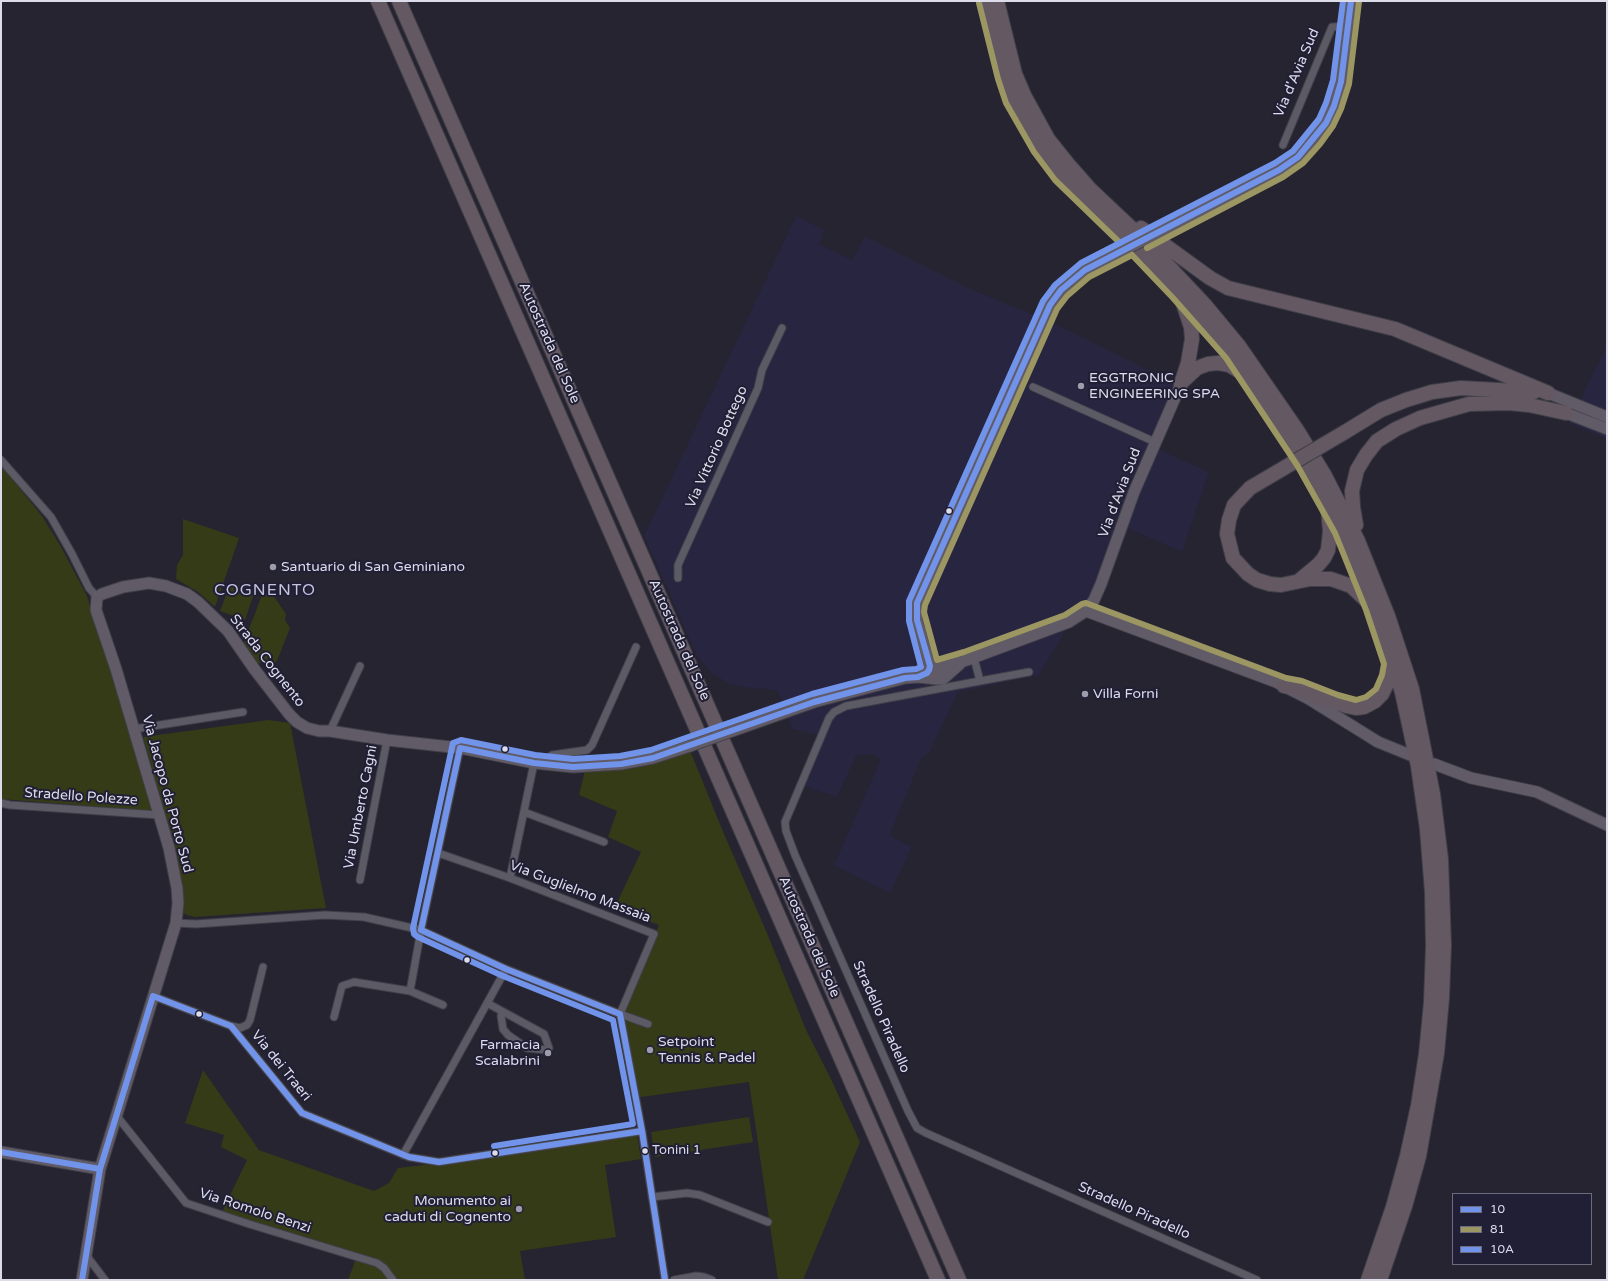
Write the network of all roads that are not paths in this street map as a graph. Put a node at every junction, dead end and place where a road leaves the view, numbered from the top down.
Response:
1 (378, 1) edge
2 (399, 1) edge
3 (987, 1) edge
4 (1351, 1) edge
5 (998, 4) edge
6 (1348, 26) junction
7 (1283, 146) dead end
8 (1090, 189) junction
9 (1127, 232) junction
10 (1179, 293) junction
11 (782, 328) dead end
12 (1250, 379) junction
13 (1180, 384) junction
14 (1033, 387) dead end
15 (1505, 389) junction
16 (1548, 394) junction
17 (1566, 413) junction
18 (1607, 417) edge
19 (1607, 429) edge
20 (1155, 442) junction
21 (1, 460) edge
22 (1327, 500) junction
23 (1358, 541) junction
24 (678, 578) dead end
25 (1298, 581) junction
26 (97, 597) junction
27 (1374, 607) junction
28 (1086, 611) junction
29 (636, 647) dead end
30 (971, 659) junction
31 (1392, 663) junction
32 (360, 666) dead end
33 (929, 668) junction
34 (1029, 672) dead end
35 (918, 676) junction
36 (980, 681) junction
37 (1284, 686) junction
38 (243, 712) dead end
39 (134, 729) junction
40 (330, 731) junction
41 (387, 740) junction
42 (460, 748) junction
43 (1410, 755) dead end
44 (549, 764) junction
45 (1434, 764) dead end
46 (534, 766) junction
47 (1, 803) edge
48 (524, 812) junction
49 (159, 815) junction
50 (1607, 825) edge
51 (604, 842) dead end
52 (438, 853) junction
53 (510, 878) junction
54 (360, 880) dead end
55 (176, 923) junction
56 (421, 930) junction
57 (263, 967) dead end
58 (506, 969) junction
59 (410, 991) junction
60 (153, 996) junction
61 (488, 1003) junction
62 (443, 1005) dead end
63 (503, 1012) junction
64 (620, 1014) junction
65 (334, 1017) dead end
66 (648, 1024) dead end
67 (231, 1026) junction
68 (116, 1115) junction
69 (642, 1131) junction
70 (1, 1152) edge
71 (403, 1155) junction
72 (100, 1170) junction
73 (652, 1197) junction
74 (768, 1222) dead end
75 (86, 1255) junction
76 (82, 1280) edge
77 (105, 1280) edge
78 (393, 1280) edge
79 (665, 1280) edge
80 (674, 1280) edge
81 (712, 1280) edge
82 (938, 1280) edge
83 (959, 1280) edge
84 (1257, 1280) edge
85 (1368, 1280) edge
86 (1380, 1280) edge

1 - 82 highway, Autostrada del Sole
2 - 83 highway, Autostrada del Sole
3 - 9 highway
4 - 6 street
5 - 8 highway
6 - 7 street, Via d'Avia Sud
6 - 33 street, bridge
8 - 9 highway
8 - 16 highway
9 - 10 highway
9 - 23 highway
10 - 12 highway
10 - 13 highway
11 - 24 street, Via Vittorio Bottego
12 - 13 highway
12 - 22 highway
13 - 20 street, Via d'Avia Sud
14 - 20 street
15 - 16 highway
15 - 17 highway
15 - 25 highway, bridge
16 - 18 street
17 - 19 street
17 - 23 highway
20 - 28 street, Via d'Avia Sud
21 - 26 street
22 - 25 highway
22 - 27 highway
23 - 86 highway
25 - 27 highway
26 - 39 street, Via Jacopo da Porto Sud
26 - 40 street, Strada Cognento
27 - 31 highway
28 - 30 street, Strada Cognento
28 - 37 street
29 - 44 street
30 - 33 street, Strada Cognento
30 - 35 street, Strada Cognento
30 - 36 street
31 - 37 highway
31 - 85 highway
32 - 40 street
33 - 35 street, Strada Cognento
34 - 36 street
35 - 44 street, Strada Cognento, bridge
36 - 84 street, Stradello Piradello
37 - 43 street
38 - 39 street
39 - 49 street, Via Jacopo da Porto Sud
40 - 41 street, Strada Cognento
41 - 42 street, Strada Cognento
41 - 54 street, Via Umberto Cagni
42 - 46 street, Strada Cognento
42 - 52 street
44 - 46 street, Strada Cognento
45 - 50 street
46 - 48 street
47 - 49 street, Stradello Polezze
48 - 51 street
48 - 53 street
49 - 55 street, Via Jacopo da Porto Sud
52 - 53 street, Via Guglielmo Massaia
52 - 56 street
53 - 64 street, Via Guglielmo Massaia
55 - 56 street
55 - 60 street, Via Jacopo da Porto Sud
56 - 58 street
56 - 59 street
57 - 67 street, Via dei Traeri
58 - 61 street
58 - 64 street
59 - 62 street
59 - 65 street
60 - 67 street, Via dei Traeri
60 - 68 street, Via Jacopo da Porto Sud
61 - 63 street
61 - 71 street
63 - 63 street
64 - 66 street
64 - 69 street
67 - 71 street, Via dei Traeri
68 - 72 street, Via Jacopo da Porto Sud
68 - 78 street, Via Romolo Benzi
69 - 71 street, Via dei Traeri
69 - 73 street
70 - 72 street
72 - 75 street, Via Jacopo da Porto Sud
73 - 74 street
73 - 79 street
75 - 76 street, Via Jacopo da Porto Sud
75 - 77 street
80 - 81 street

